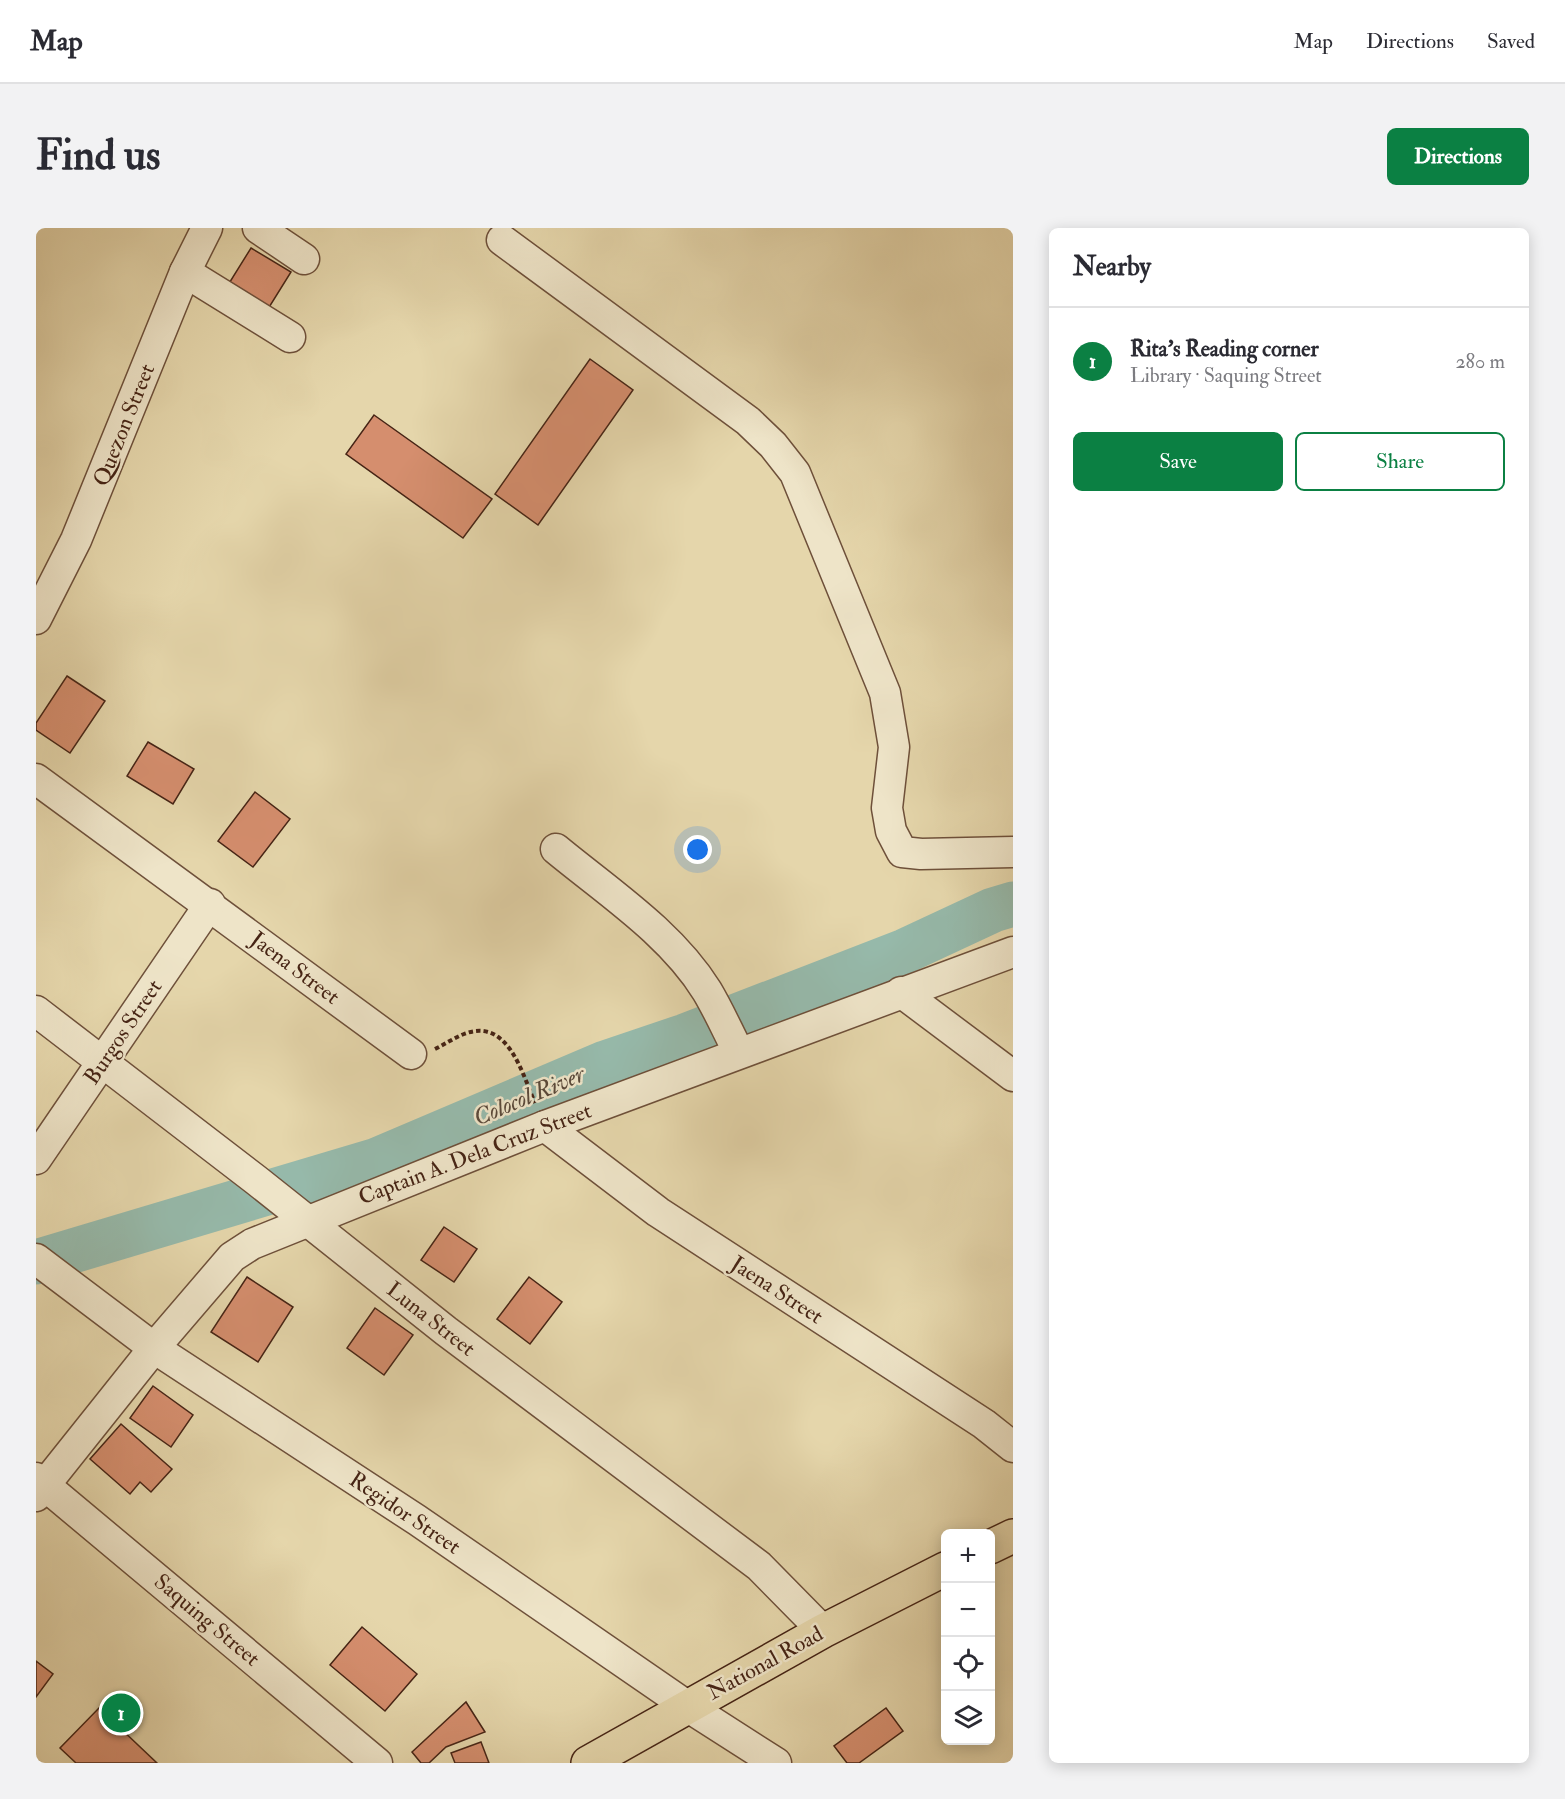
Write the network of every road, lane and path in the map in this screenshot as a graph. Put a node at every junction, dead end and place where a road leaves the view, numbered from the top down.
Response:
1 (207, 228) edge
2 (258, 228) edge
3 (502, 240) dead end
4 (304, 259) dead end
5 (185, 272) junction
6 (291, 337) dead end
7 (36, 619) edge
8 (36, 779) edge
9 (556, 849) dead end
10 (1013, 852) edge
11 (210, 904) junction
12 (1013, 952) edge
13 (902, 992) junction
14 (36, 1011) edge
15 (735, 1046) junction
16 (411, 1054) joint
17 (102, 1062) junction
18 (1013, 1076) edge
19 (541, 1117) junction
20 (36, 1159) edge
21 (299, 1214) junction
22 (36, 1259) edge
23 (154, 1348) junction
24 (1013, 1447) edge
25 (38, 1486) edge
26 (1013, 1536) edge
27 (995, 1545) edge
28 (941, 1571) edge
29 (823, 1631) junction
30 (687, 1706) junction
31 (377, 1763) edge
32 (588, 1763) edge
33 (776, 1763) edge

1 - 5 street, Quezon Street
2 - 4 street
3 - 10 street
5 - 6 street
5 - 7 street, Quezon Street
8 - 11 street, Jaena Street
9 - 15 street
11 - 16 street, Jaena Street
11 - 17 street, Burgos Street
12 - 13 street, Captain A. Dela Cruz Street
13 - 15 street, Captain A. Dela Cruz Street
13 - 18 street
14 - 17 street, Luna Street
15 - 19 street, Captain A. Dela Cruz Street
16 - 19 path
17 - 20 street, Burgos Street
17 - 21 street, Luna Street
19 - 21 street, Captain A. Dela Cruz Street
19 - 24 street, Jaena Street
21 - 23 street, Captain A. Dela Cruz Street
21 - 29 street, Luna Street
22 - 23 street, Regidor Street
23 - 25 street, Captain A. Dela Cruz Street
23 - 30 street, Regidor Street
25 - 31 street, Saquing Street
26 - 27 main road
28 - 29 main road, National Road
29 - 30 main road, National Road
30 - 32 main road, National Road
30 - 33 street, Regidor Street

